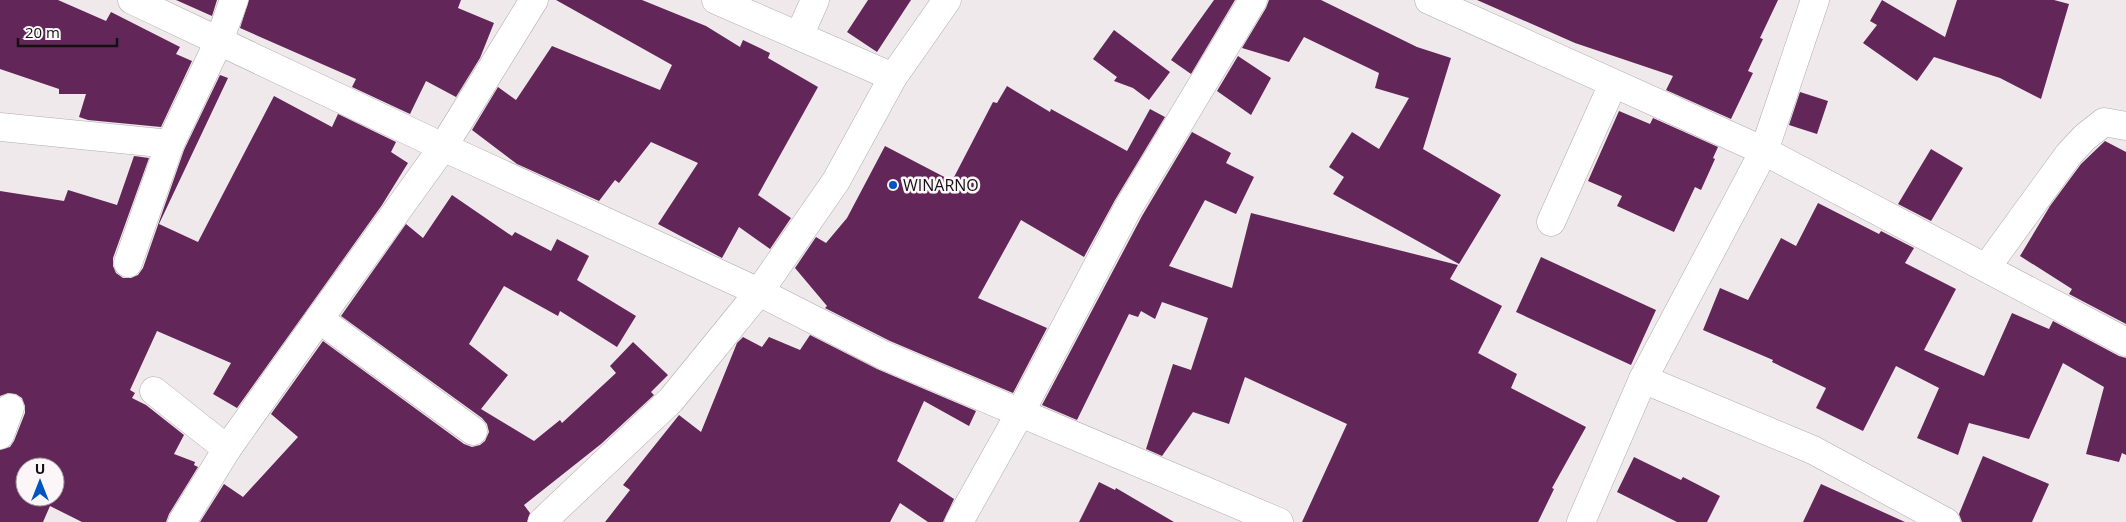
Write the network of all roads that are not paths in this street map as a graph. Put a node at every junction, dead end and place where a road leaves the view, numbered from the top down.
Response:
1 (132, 0) edge
2 (234, 0) edge
3 (534, 0) edge
4 (716, 0) edge
5 (815, 0) edge
6 (947, 0) edge
7 (1252, 0) edge
8 (1429, 0) edge
9 (1815, 0) edge
10 (799, 36) junction
11 (219, 41) junction
12 (893, 77) junction
13 (1613, 84) junction
14 (2126, 126) edge
15 (0, 127) edge
16 (170, 144) junction
17 (443, 147) junction
18 (1764, 151) junction
19 (1551, 222) dead end
20 (128, 263) dead end
21 (1986, 268) junction
22 (759, 292) junction
23 (319, 319) junction
24 (2126, 342) edge
25 (1643, 379) junction
26 (154, 391) dead end
27 (10, 408) dead end
28 (1020, 413) junction
29 (473, 431) dead end
30 (0, 435) edge
31 (227, 449) junction
32 (182, 522) edge
33 (542, 522) edge
34 (959, 522) edge
35 (1279, 522) edge
36 (1581, 522) edge
37 (1946, 522) edge

1 - 11 street
2 - 11 street
3 - 17 street
4 - 10 street
5 - 10 street
6 - 12 street
7 - 28 street
8 - 13 street
9 - 18 street
10 - 12 street
11 - 16 street
11 - 17 street
12 - 22 street
13 - 18 street
13 - 19 street
14 - 21 street
15 - 16 street
16 - 20 street
17 - 22 street
17 - 23 street
18 - 21 street
18 - 25 street
21 - 24 street
22 - 28 street
22 - 33 street
23 - 29 street
23 - 31 street
25 - 36 street
25 - 37 street
26 - 31 street
27 - 30 street
28 - 34 street
28 - 35 street
31 - 32 street

